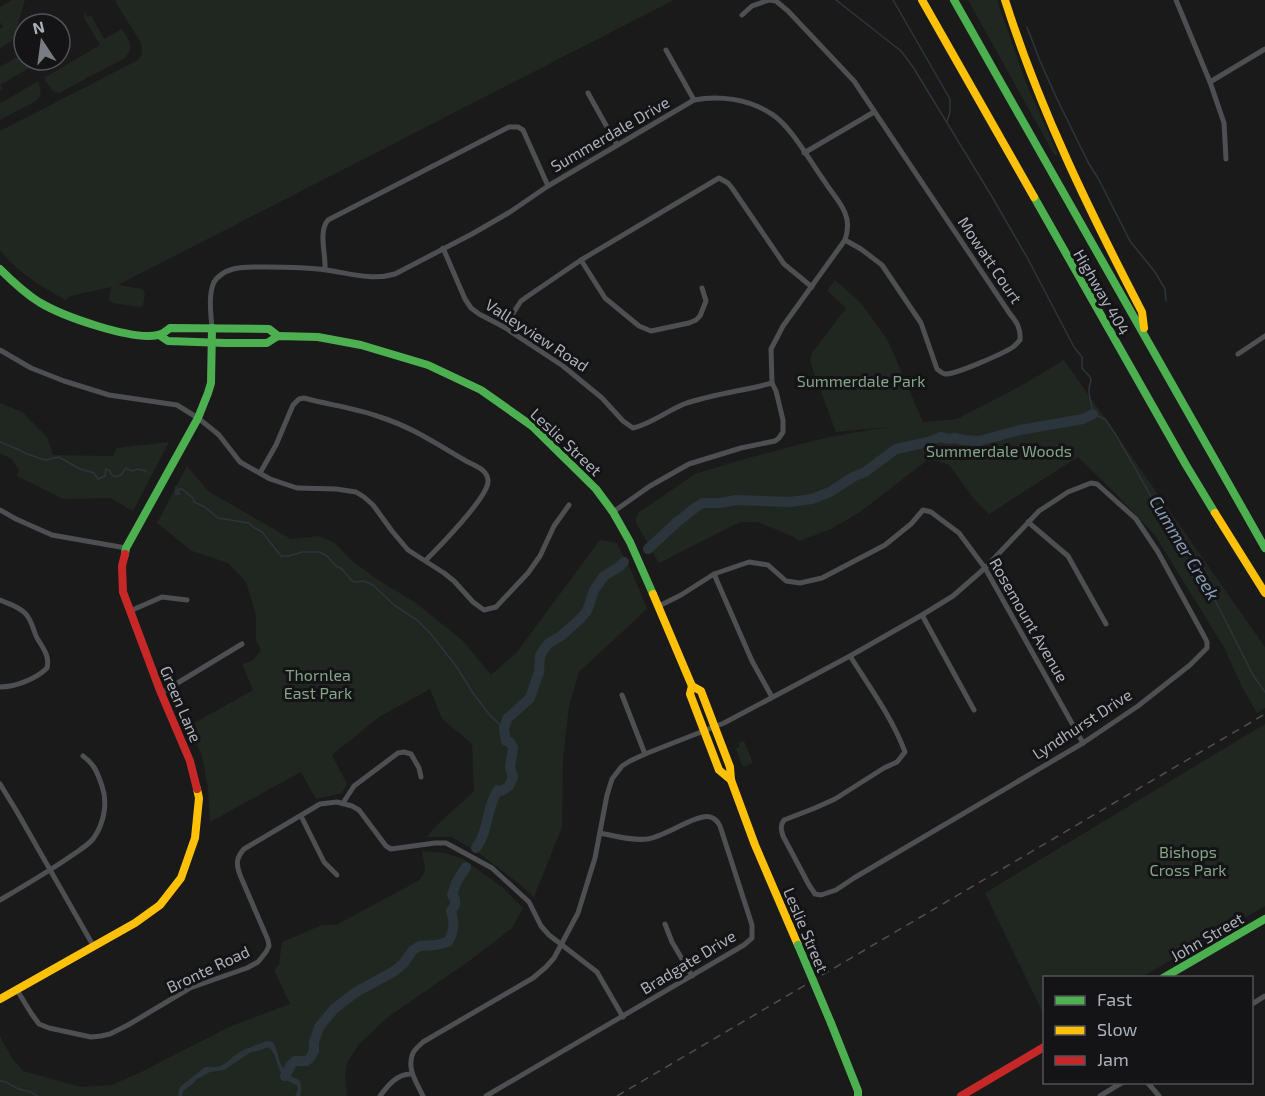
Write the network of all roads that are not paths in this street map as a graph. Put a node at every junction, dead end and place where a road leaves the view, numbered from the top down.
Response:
1 (770, 0) edge
2 (922, 0) edge
3 (954, 0) edge
4 (1005, 0) edge
5 (1176, 0) edge
6 (742, 15) dead end
7 (1265, 49) edge
8 (666, 50) dead end
9 (1210, 82) junction
10 (588, 93) dead end
11 (694, 100) junction
12 (874, 112) junction
13 (617, 145) junction
14 (804, 153) junction
15 (1226, 159) dead end
16 (548, 186) junction
17 (844, 240) junction
18 (443, 249) junction
19 (580, 260) junction
20 (0, 269) edge
21 (326, 269) junction
22 (812, 287) junction
23 (702, 288) dead end
24 (504, 327) junction
25 (212, 328) junction
26 (1145, 334) junction
27 (159, 335) junction
28 (278, 336) junction
29 (1265, 336) edge
30 (212, 343) junction
31 (0, 350) edge
32 (1238, 354) dead end
33 (772, 383) junction
34 (198, 418) junction
35 (260, 473) junction
36 (569, 506) dead end
37 (0, 510) edge
38 (613, 512) junction
39 (1028, 522) junction
40 (126, 548) junction
41 (1265, 548) edge
42 (426, 560) junction
43 (985, 568) junction
44 (714, 574) junction
45 (1265, 593) edge
46 (0, 600) edge
47 (186, 600) dead end
48 (659, 606) junction
49 (130, 611) junction
50 (922, 615) junction
51 (1106, 624) dead end
52 (242, 644) dead end
53 (850, 656) junction
54 (692, 686) junction
55 (0, 687) edge
56 (161, 693) junction
57 (622, 695) dead end
58 (772, 697) junction
59 (974, 710) dead end
60 (714, 727) junction
61 (704, 730) junction
62 (1083, 743) junction
63 (645, 754) junction
64 (83, 756) dead end
65 (421, 777) dead end
66 (730, 780) junction
67 (0, 784) edge
68 (343, 803) junction
69 (301, 816) junction
70 (600, 833) junction
71 (50, 870) junction
72 (337, 875) dead end
73 (0, 900) edge
74 (1265, 919) edge
75 (665, 924) dead end
76 (561, 945) junction
77 (94, 947) junction
78 (692, 976) junction
79 (1166, 976) edge
80 (17, 990) junction
81 (0, 999) edge
82 (623, 1017) junction
83 (1043, 1048) edge
84 (412, 1074) junction
85 (1121, 1084) edge
86 (1148, 1084) edge
87 (860, 1094) edge
88 (380, 1096) edge
89 (423, 1096) edge
90 (486, 1096) edge
91 (961, 1096) edge
92 (1100, 1096) edge
93 (1159, 1096) edge

1 - 6 street, Mowatt Court
1 - 12 street, Mowatt Court
2 - 45 main road, Highway 404
3 - 26 main road, Highway 404
4 - 26 main road
5 - 9 street
7 - 9 street
8 - 11 street
9 - 15 street
10 - 13 street
11 - 13 street, Summerdale Drive
11 - 14 street, Summerdale Drive
12 - 14 street
12 - 17 street, Mowatt Court
13 - 16 street, Summerdale Drive
14 - 17 street, Summerdale Drive
16 - 18 street, Summerdale Drive
16 - 21 street
17 - 22 street
18 - 21 street, Summerdale Drive
18 - 24 street, Valleyview Road
19 - 22 street
19 - 23 street
19 - 24 street
20 - 27 main road, Leslie Street
21 - 25 street, Summerdale Drive
22 - 33 street
24 - 33 street, Valleyview Road
25 - 27 main road, Leslie Street
25 - 28 main road, Leslie Street
25 - 30 main road, Green Lane
26 - 41 main road, Highway 404
27 - 30 main road, Leslie Street
28 - 30 main road, Leslie Street
28 - 38 main road, Leslie Street
29 - 32 street
30 - 34 main road, Green Lane
31 - 34 street
33 - 38 street
34 - 35 street
34 - 40 main road, Green Lane
35 - 42 street
35 - 42 street
36 - 42 street
37 - 40 street
38 - 48 main road, Leslie Street
39 - 43 street, Lyndhurst Drive
39 - 51 street
39 - 62 street, Lyndhurst Drive
40 - 49 main road, Green Lane
43 - 44 street, Rosemount Avenue
43 - 50 street, Lyndhurst Drive
43 - 62 street, Rosemount Avenue
44 - 48 street, Rosemount Avenue
44 - 58 street
46 - 55 street
47 - 49 street
48 - 54 main road, Leslie Street
49 - 56 main road, Green Lane
50 - 53 street, Lyndhurst Drive
50 - 59 street
52 - 56 street
53 - 58 street, Lyndhurst Drive
53 - 62 street, Lyndhurst Drive
54 - 60 main road, Leslie Street
54 - 61 main road, Leslie Street
56 - 77 main road, Green Lane
57 - 63 street
58 - 60 street, Lyndhurst Drive
60 - 61 street, Lyndhurst Drive
60 - 66 main road, Leslie Street
61 - 63 street, Lyndhurst Drive
61 - 66 main road, Leslie Street
63 - 70 street, Lyndhurst Drive
64 - 71 street
65 - 68 street
66 - 87 main road, Leslie Street, bridge
67 - 71 street
68 - 69 street, Bronte Road
68 - 76 street
69 - 72 street
69 - 80 street, Bronte Road
70 - 76 street, Lyndhurst Drive
70 - 78 street, Bradgate Drive
71 - 73 street
71 - 77 street
74 - 79 main road, John Street
75 - 78 street
76 - 82 street
76 - 84 street
77 - 80 main road, Green Lane
78 - 82 street, Bradgate Drive
80 - 81 main road, Green Lane
82 - 90 street, Bradgate Drive
83 - 91 main road
84 - 88 street
84 - 89 street
85 - 92 street
86 - 93 street

